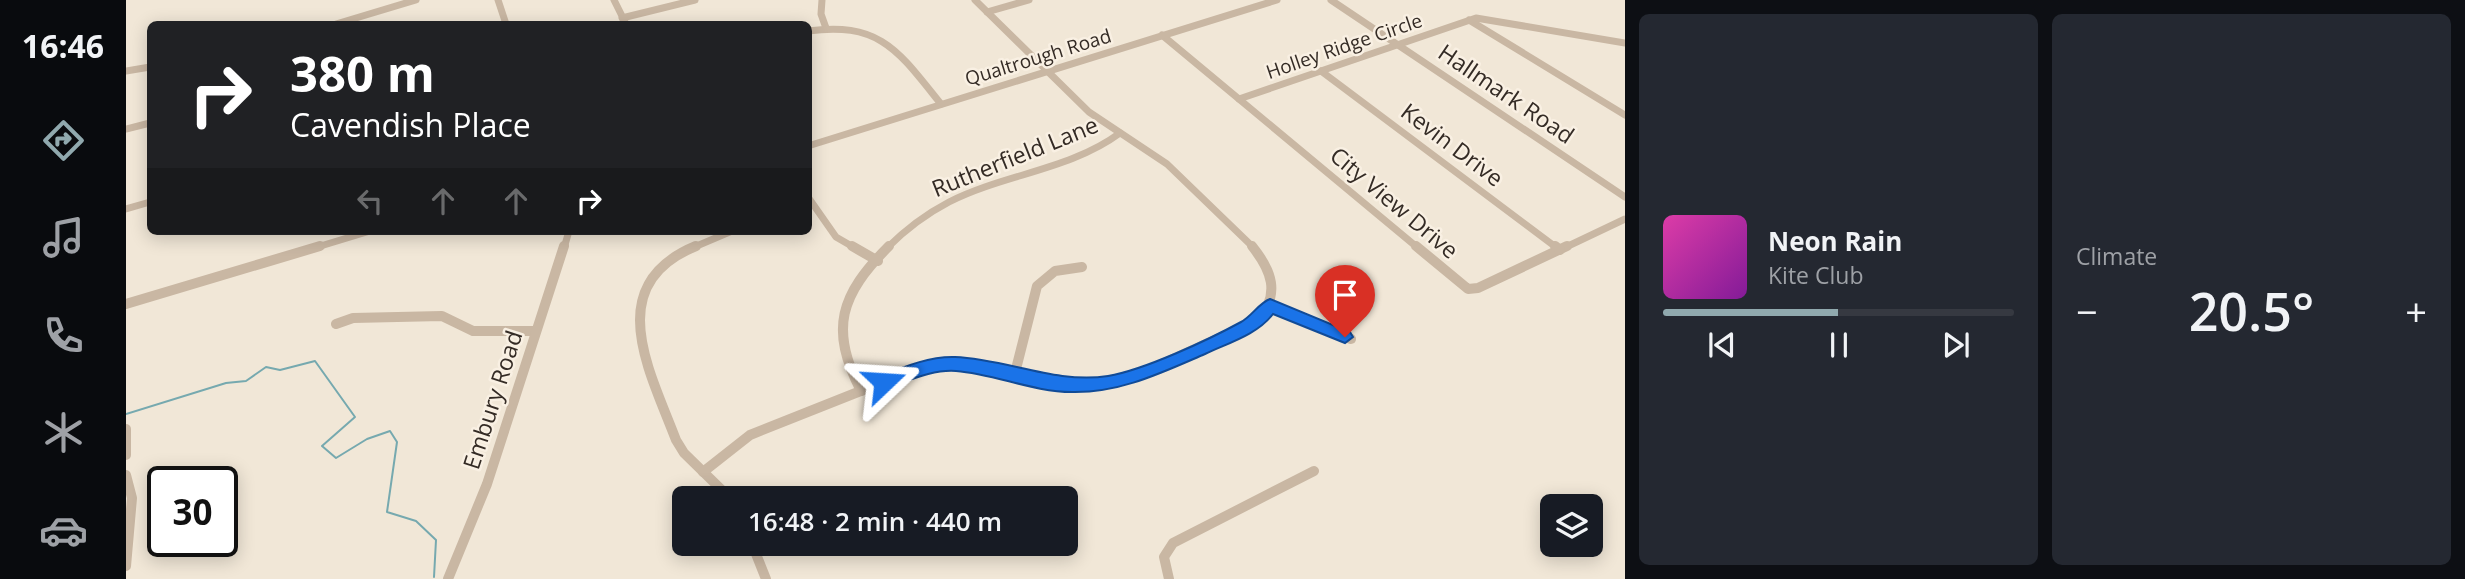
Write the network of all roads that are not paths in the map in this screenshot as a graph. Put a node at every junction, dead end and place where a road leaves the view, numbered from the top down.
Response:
1 (416, 0) edge
2 (498, 0) edge
3 (614, 0) edge
4 (695, 0) edge
5 (822, 0) edge
6 (975, 0) edge
7 (1029, 0) edge
8 (1277, 0) edge
9 (1331, 0) edge
10 (399, 3) edge
11 (987, 12) junction
12 (1469, 20) junction
13 (345, 21) edge
14 (505, 21) edge
15 (624, 21) edge
16 (826, 28) junction
17 (812, 31) edge
18 (1162, 35) junction
19 (1625, 43) edge
20 (1397, 44) junction
21 (147, 68) edge
22 (126, 71) edge
23 (1048, 71) junction
24 (1321, 71) junction
25 (1239, 99) junction
26 (941, 104) junction
27 (1625, 115) edge
28 (147, 124) edge
29 (126, 129) edge
30 (1120, 133) junction
31 (812, 145) edge
32 (1625, 197) edge
33 (147, 203) edge
34 (812, 205) edge
35 (126, 209) edge
36 (1625, 219) edge
37 (357, 235) edge
38 (568, 235) edge
39 (722, 235) edge
40 (1560, 250) junction
41 (878, 261) junction
42 (1082, 267) dead end
43 (126, 304) edge
44 (1270, 306) junction
45 (336, 324) dead end
46 (535, 331) junction
47 (1351, 339) dead end
48 (1015, 373) junction
49 (862, 391) junction
50 (126, 429) edge
51 (126, 455) edge
52 (703, 471) junction
53 (1314, 471) dead end
54 (126, 475) edge
55 (718, 486) edge
56 (757, 556) edge
57 (126, 566) edge
58 (448, 579) edge
59 (766, 579) edge
60 (1169, 579) edge

1 - 10 street
2 - 14 street
3 - 15 street
4 - 15 street
5 - 16 street
6 - 11 street
7 - 11 street
8 - 18 street, Qualtrough Road
9 - 20 street, Hallmark Road
10 - 13 street
11 - 23 street
12 - 19 street, Holley Ridge Circle
12 - 20 street, Holley Ridge Circle
12 - 27 street
16 - 17 street
16 - 26 street
18 - 23 street, Qualtrough Road
18 - 25 street, City View Drive
20 - 24 street, Holley Ridge Circle
20 - 32 street, Hallmark Road
21 - 22 street
23 - 26 street, Qualtrough Road
23 - 30 street
24 - 25 street, Holley Ridge Circle
24 - 40 street, Kevin Drive
25 - 40 street, City View Drive
26 - 31 street, Qualtrough Road
28 - 29 street
30 - 41 street, Rutherfield Lane
30 - 44 street
33 - 35 street
34 - 41 street
36 - 40 street, City View Drive
37 - 43 street
38 - 46 street, Embury Road
39 - 52 street
41 - 49 street, Rutherfield Lane
42 - 48 street
44 - 47 street
44 - 48 street
45 - 46 street
46 - 58 street, Embury Road
48 - 49 street
49 - 52 street
50 - 51 street
52 - 55 street
53 - 60 street
54 - 57 street
56 - 59 street

